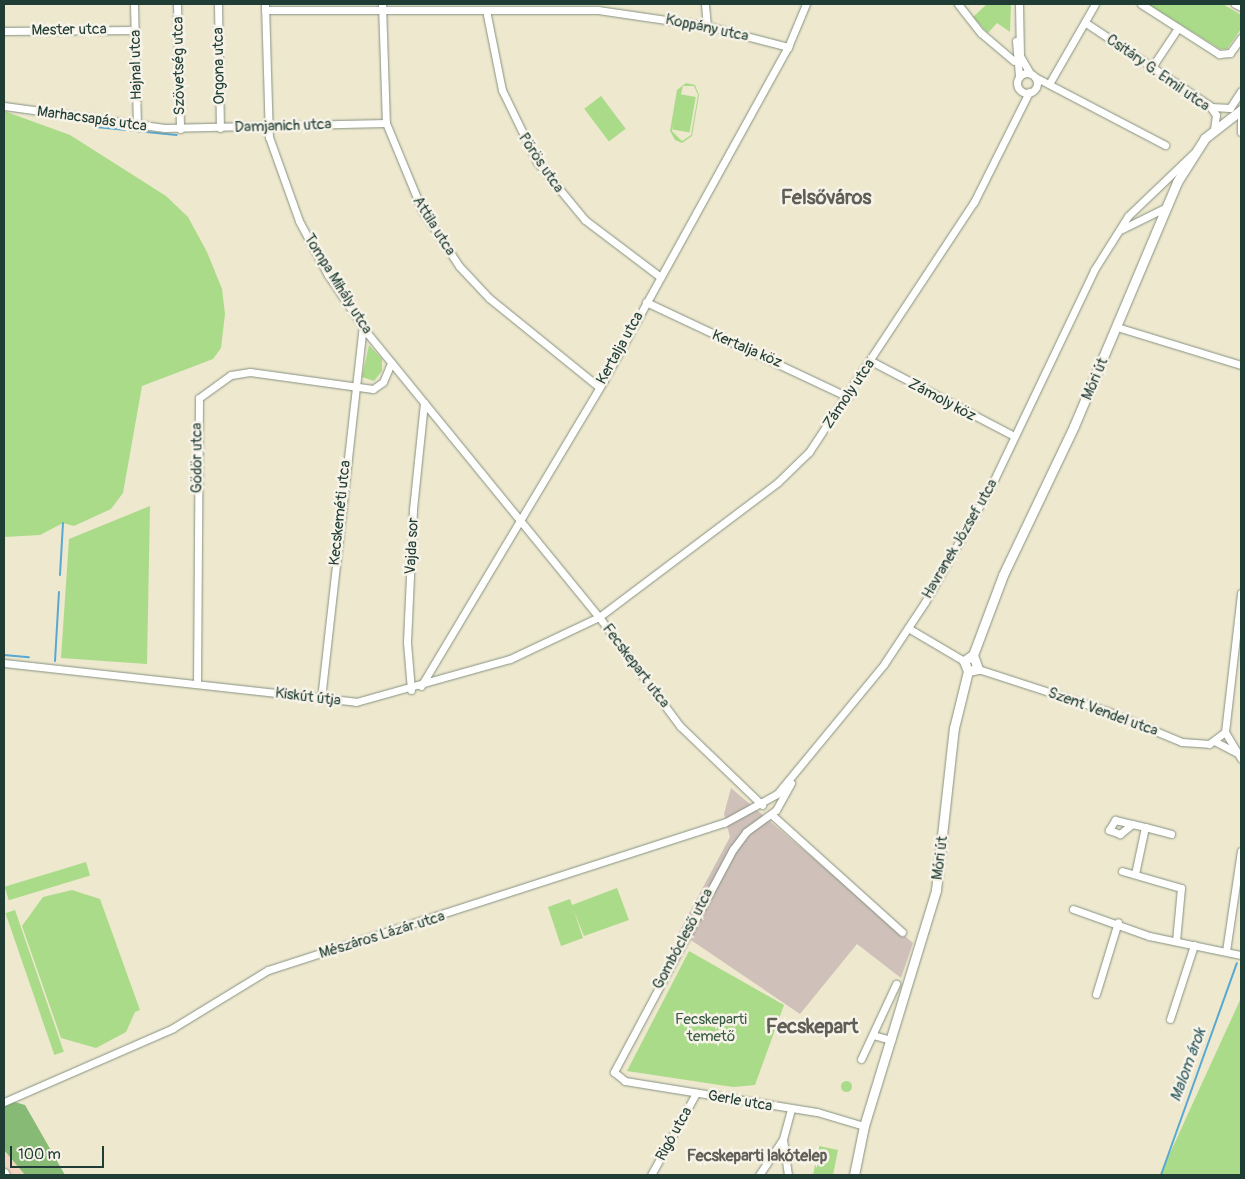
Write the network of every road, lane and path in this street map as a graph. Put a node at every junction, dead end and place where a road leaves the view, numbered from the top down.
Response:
1 (134, 4) edge
2 (177, 4) edge
3 (218, 4) edge
4 (705, 4) edge
5 (806, 4) edge
6 (959, 4) edge
7 (1019, 4) edge
8 (1141, 4) edge
9 (1235, 4) edge
10 (1094, 5) edge
11 (382, 6) edge
12 (265, 7) edge
13 (598, 7) edge
14 (1241, 7) edge
15 (488, 8) edge
16 (1086, 23) junction
17 (707, 26) junction
18 (1178, 28) junction
19 (1019, 29) junction
20 (135, 30) junction
21 (4, 31) edge
22 (1241, 38) edge
23 (788, 47) junction
24 (1014, 61) junction
25 (1152, 67) junction
26 (1032, 75) junction
27 (1018, 77) junction
28 (1049, 84) junction
29 (1019, 89) junction
30 (1032, 90) junction
31 (1241, 91) edge
32 (1020, 104) junction
33 (1209, 105) junction
34 (4, 106) edge
35 (1239, 114) edge
36 (386, 123) junction
37 (137, 126) junction
38 (268, 126) junction
39 (180, 128) junction
40 (220, 128) junction
41 (1214, 130) junction
42 (1241, 132) edge
43 (1165, 145) dead end
44 (1194, 153) junction
45 (1167, 207) junction
46 (1118, 233) junction
47 (659, 276) junction
48 (646, 302) junction
49 (1117, 327) junction
50 (363, 328) junction
51 (871, 361) junction
52 (390, 362) junction
53 (1241, 365) edge
54 (355, 387) junction
55 (599, 387) junction
56 (848, 397) junction
57 (424, 403) junction
58 (1014, 436) junction
59 (518, 520) junction
60 (1241, 593) edge
61 (599, 616) junction
62 (908, 628) junction
63 (973, 655) junction
64 (964, 661) junction
65 (4, 663) edge
66 (978, 669) junction
67 (968, 671) junction
68 (197, 684) junction
69 (421, 686) junction
70 (411, 690) junction
71 (321, 699) junction
72 (1225, 732) junction
73 (1216, 742) junction
74 (1241, 756) edge
75 (792, 780) junction
76 (765, 803) junction
77 (752, 811) junction
78 (774, 812) junction
79 (760, 823) junction
80 (1132, 824) dead end
81 (1145, 828) junction
82 (1171, 834) dead end
83 (1241, 850) edge
84 (1122, 871) dead end
85 (1135, 874) junction
86 (1073, 909) dead end
87 (1118, 922) junction
88 (902, 932) dead end
89 (1176, 941) junction
90 (1194, 945) junction
91 (1226, 951) junction
92 (1241, 956) edge
93 (896, 984) dead end
94 (1096, 994) dead end
95 (1170, 1019) dead end
96 (874, 1035) junction
97 (891, 1040) junction
98 (861, 1060) dead end
99 (616, 1077) joint
100 (696, 1093) junction
101 (4, 1102) edge
102 (791, 1109) junction
103 (864, 1126) junction
104 (783, 1139) junction
105 (651, 1175) edge
106 (759, 1175) edge
107 (788, 1175) edge
108 (854, 1175) edge

1 - 20 street, Hajnal utca
2 - 39 street, Szövetség utca
3 - 40 street, Orgona utca
4 - 17 street
5 - 23 street, Kertalja utca
6 - 24 street
7 - 19 street
8 - 18 street
9 - 14 street
10 - 16 street
11 - 12 street, Koppány utca
11 - 15 street, Koppány utca
11 - 36 street, Attila utca
12 - 38 street, Tompa Mihály utca
13 - 15 street, Koppány utca
13 - 17 street, Koppány utca
15 - 47 street, Pörös utca
16 - 25 street, Csitáry G. Emil utca
16 - 28 street
17 - 23 street, Koppány utca
18 - 22 street
18 - 25 street
19 - 24 street
19 - 26 street
20 - 21 street, Mester utca
20 - 37 street, Hajnal utca
23 - 47 street, Kertalja utca
24 - 27 street, Zámoly utca
25 - 33 street, Csitáry G. Emil utca
26 - 27 street
26 - 28 street
26 - 30 street
27 - 29 street, Zámoly utca
28 - 30 street
28 - 43 street
29 - 30 street
29 - 32 street, Zámoly utca
30 - 32 street, Zámoly utca
31 - 33 street
32 - 51 street, Zámoly utca
33 - 41 street, Csitáry G. Emil utca
34 - 37 street, Marhacsapás utca
35 - 41 main road, Móri út
35 - 42 street
36 - 38 street, Damjanich utca
36 - 55 street, Attila utca
37 - 39 street, Marhacsapás utca
38 - 40 street, Damjanich utca
38 - 50 street, Tompa Mihály utca
39 - 40 street, Damjanich utca
41 - 44 main road, Móri út
44 - 45 main road, Móri út
44 - 46 street, Havranek József utca
45 - 46 street
45 - 49 main road, Móri út
46 - 58 street, Havranek József utca
47 - 48 street, Kertalja utca
48 - 55 street, Kertalja utca
48 - 56 street, Kertalja köz
49 - 53 street
49 - 63 main road, Móri út
50 - 52 street, Tompa Mihály utca
50 - 54 street, Kecskeméti utca
51 - 56 street, Zámoly utca
51 - 58 street, Zámoly köz
52 - 54 street
52 - 57 street, Tompa Mihály utca
54 - 68 street, Gödör utca
54 - 71 street, Kecskeméti utca
55 - 59 street, Kertalja utca
56 - 61 street, Zámoly utca
57 - 59 street, Tompa Mihály utca
57 - 70 street, Vajda sor
58 - 62 street, Havranek József utca
59 - 61 street, Fecskepart utca
59 - 69 street, Kertalja utca
60 - 72 street
61 - 69 street, Kiskút útja
61 - 76 street, Fecskepart utca
62 - 64 street
62 - 75 street, Havranek József utca
63 - 64 main road
63 - 66 main road
64 - 67 main road
65 - 68 street, Kiskút útja
66 - 67 main road
66 - 73 street, Szent Vendel utca
67 - 97 main road, Móri út
68 - 71 street, Kiskút útja
69 - 70 street, Kiskút útja
70 - 71 street, Kiskút útja
72 - 73 street
72 - 74 street
73 - 74 street
75 - 76 street, Havranek József utca
75 - 78 street
76 - 77 street, Havranek József utca
76 - 78 street, Fecskepart utca
77 - 79 street
77 - 101 street, Mészáros Lázár utca
78 - 79 street, Gombócleső utca
78 - 88 street
79 - 99 street, Gombócleső utca
80 - 81 street
81 - 82 street
81 - 85 street
83 - 91 street
84 - 85 street
85 - 89 street
86 - 87 street
87 - 89 street
87 - 94 street
89 - 90 street
90 - 91 street
90 - 95 street
91 - 92 street
93 - 96 street
96 - 97 street
96 - 98 street
97 - 103 main road, Móri út
99 - 100 street, Gerle utca
100 - 102 street, Gerle utca
100 - 105 street, Rigó utca
102 - 103 street, Gerle utca
102 - 104 street
103 - 108 main road, Móri út
104 - 106 street
104 - 107 street

